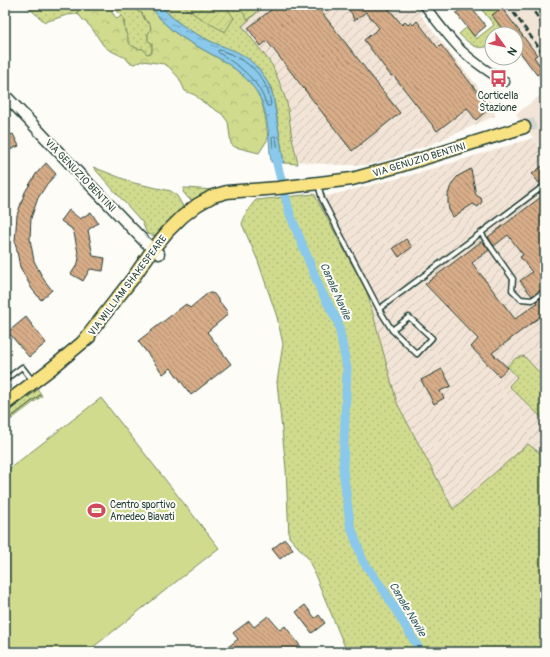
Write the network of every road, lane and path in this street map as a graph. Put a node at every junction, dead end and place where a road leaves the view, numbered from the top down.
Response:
1 (424, 5) edge
2 (505, 82) dead end
3 (5, 95) edge
4 (524, 127) tunnel mouth
5 (315, 184) junction
6 (545, 185) edge
7 (481, 233) junction
8 (156, 251) junction
9 (545, 291) edge
10 (379, 310) junction
11 (392, 330) junction
12 (5, 380) edge
13 (34, 382) junction
14 (5, 404) edge

1 - 2 street
3 - 8 street, VIA GENUZIO BENTINI
4 - 5 main road, VIA GENUZIO BENTINI
5 - 8 main road, VIA WILLIAM SHAKESPEARE
5 - 10 lane
6 - 7 lane
7 - 9 lane
7 - 10 lane
8 - 13 main road, VIA WILLIAM SHAKESPEARE
10 - 11 lane
11 - 11 lane
12 - 13 lane
13 - 14 main road, VIA WILLIAM SHAKESPEARE

